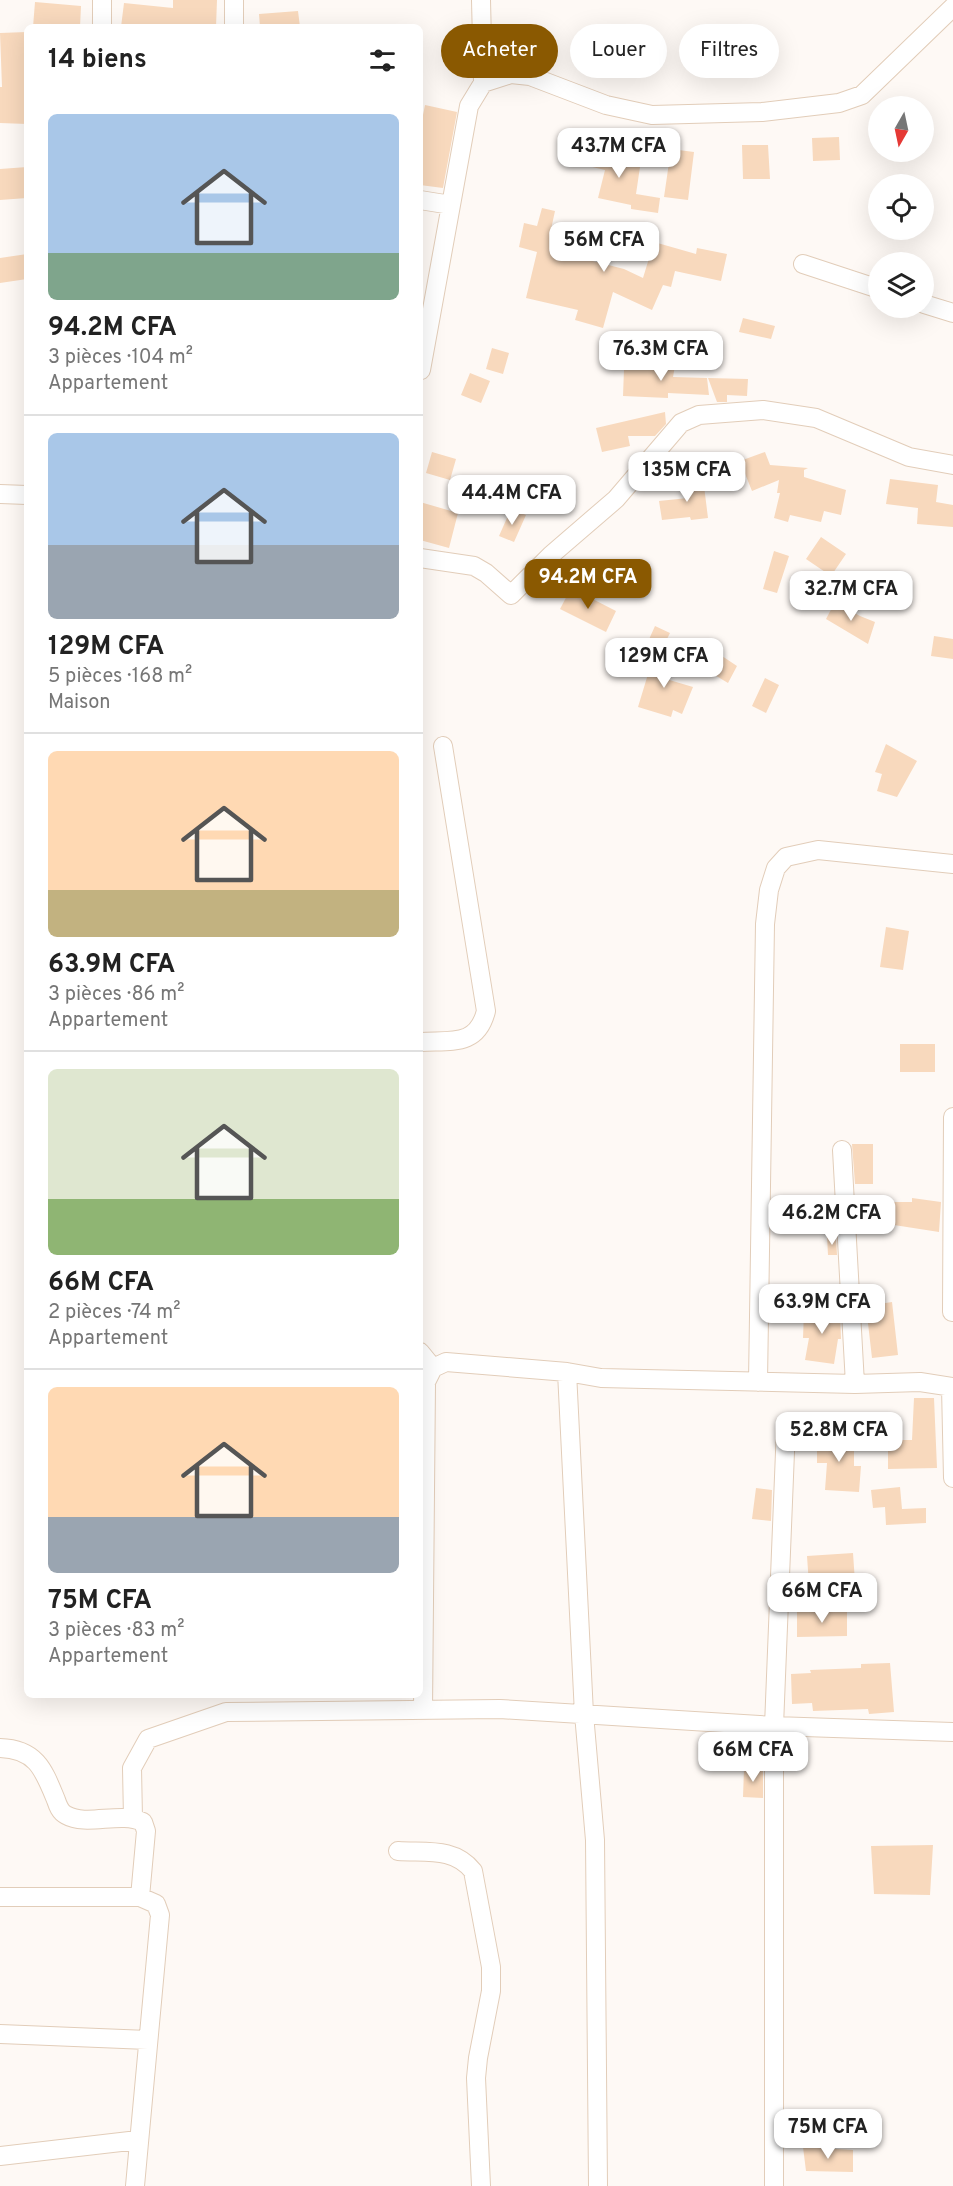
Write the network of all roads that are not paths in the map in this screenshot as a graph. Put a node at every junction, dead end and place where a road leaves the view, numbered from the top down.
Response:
1 (102, 0) edge
2 (234, 0) edge
3 (482, 0) edge
4 (953, 7) edge
5 (102, 24) edge
6 (234, 24) edge
7 (483, 83) junction
8 (423, 200) edge
9 (451, 205) junction
10 (803, 264) dead end
11 (868, 285) edge
12 (934, 307) edge
13 (953, 314) edge
14 (423, 359) edge
15 (953, 465) edge
16 (0, 494) edge
17 (24, 495) edge
18 (423, 558) edge
19 (443, 746) dead end
20 (953, 864) edge
21 (423, 1042) edge
22 (953, 1117) edge
23 (842, 1150) dead end
24 (952, 1312) edge
25 (423, 1356) edge
26 (433, 1368) junction
27 (567, 1372) junction
28 (758, 1382) junction
29 (855, 1384) junction
30 (952, 1387) edge
31 (786, 1427) dead end
32 (953, 1478) edge
33 (423, 1710) junction
34 (584, 1714) junction
35 (774, 1726) junction
36 (953, 1732) edge
37 (0, 1748) edge
38 (133, 1818) junction
39 (398, 1851) dead end
40 (0, 1897) edge
41 (140, 1897) junction
42 (0, 2034) edge
43 (148, 2040) junction
44 (138, 2140) junction
45 (0, 2156) edge
46 (135, 2186) edge
47 (481, 2186) edge
48 (598, 2186) edge
49 (774, 2186) edge

1 - 5 street
2 - 6 street
3 - 7 street
4 - 7 street
7 - 9 street
8 - 9 street
9 - 14 street
10 - 11 street
12 - 13 street
15 - 18 street
16 - 17 street
19 - 21 street
20 - 28 street
22 - 24 street
23 - 29 street
25 - 26 street
26 - 27 street
26 - 33 street
27 - 28 street
27 - 34 street
28 - 29 street
29 - 30 street
30 - 32 street
31 - 35 street
33 - 34 street
33 - 38 street
34 - 35 street
34 - 48 street
35 - 36 street
35 - 49 street
37 - 38 street
38 - 41 street
39 - 47 street
40 - 41 street
41 - 43 street
42 - 43 street
43 - 44 street
44 - 45 street
44 - 46 street

